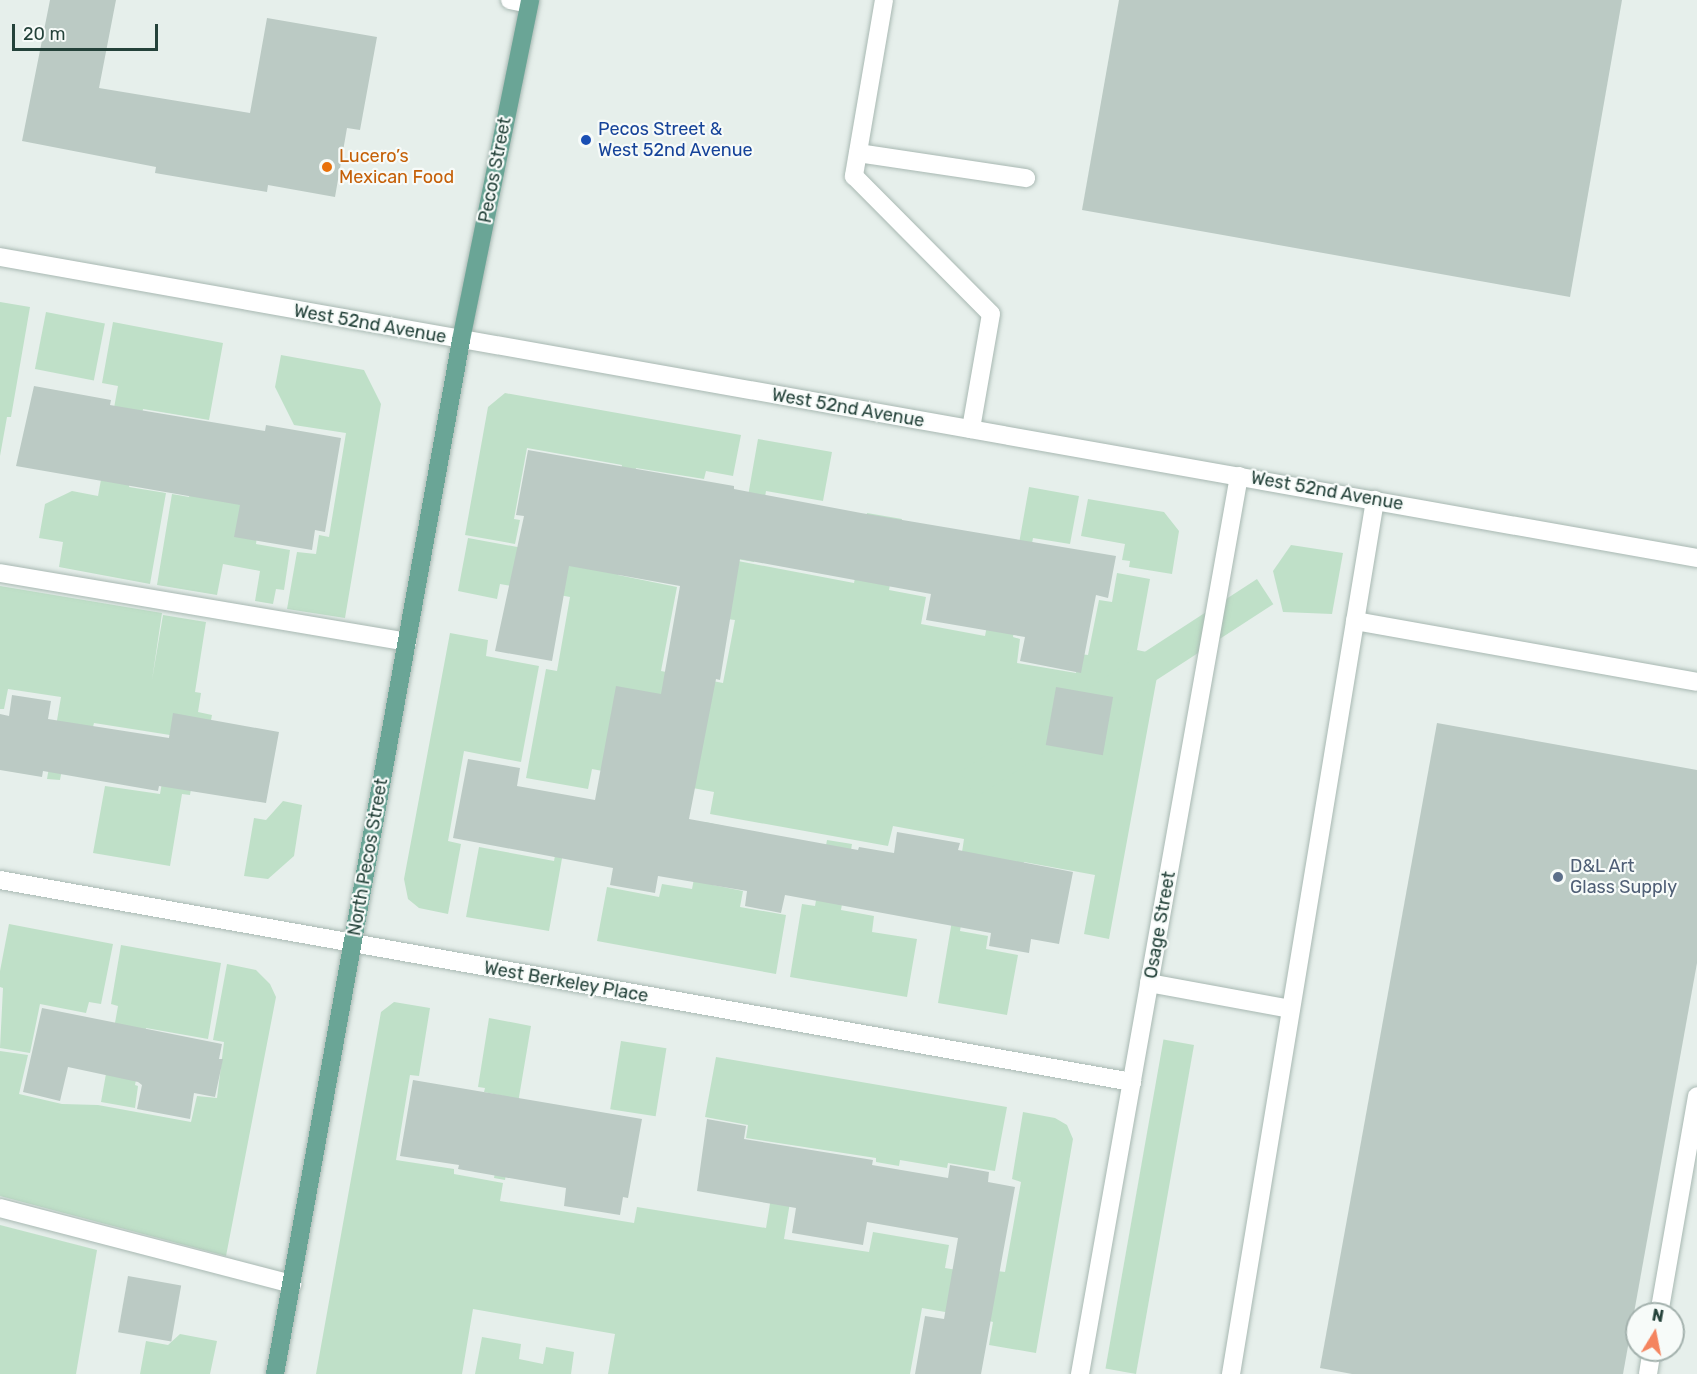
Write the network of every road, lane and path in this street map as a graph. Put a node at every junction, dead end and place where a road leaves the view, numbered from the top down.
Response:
1 (510, 0) edge
2 (884, 0) edge
3 (529, 2) edge
4 (858, 153) junction
5 (1026, 178) dead end
6 (0, 257) edge
7 (461, 340) junction
8 (971, 429) junction
9 (1239, 476) junction
10 (1376, 500) junction
11 (1697, 558) edge
12 (0, 573) edge
13 (1355, 621) junction
14 (407, 642) junction
15 (1697, 682) edge
16 (0, 880) edge
17 (353, 944) junction
18 (1149, 983) junction
19 (1292, 1009) junction
20 (1132, 1082) junction
21 (1697, 1096) edge
22 (0, 1208) edge
23 (292, 1284) junction
24 (1661, 1302) edge
25 (275, 1374) edge
26 (1080, 1374) edge
27 (1231, 1374) edge

1 - 3 street
2 - 4 street
3 - 7 main road, Pecos Street
4 - 5 street
4 - 8 street
6 - 7 street, West 52nd Avenue
7 - 8 street, West 52nd Avenue
7 - 14 main road, North Pecos Street
8 - 9 street, West 52nd Avenue
9 - 10 street, West 52nd Avenue
9 - 18 street, Osage Street
10 - 11 street, West 52nd Avenue
10 - 13 street
12 - 14 street
13 - 15 street
13 - 19 street
14 - 17 main road, North Pecos Street
16 - 17 street, West Berkeley Place
17 - 20 street, West Berkeley Place
17 - 23 main road, North Pecos Street
18 - 19 street
18 - 20 street, Osage Street
19 - 27 street
20 - 26 street, Osage Street
21 - 24 street
22 - 23 street
23 - 25 main road, North Pecos Street

